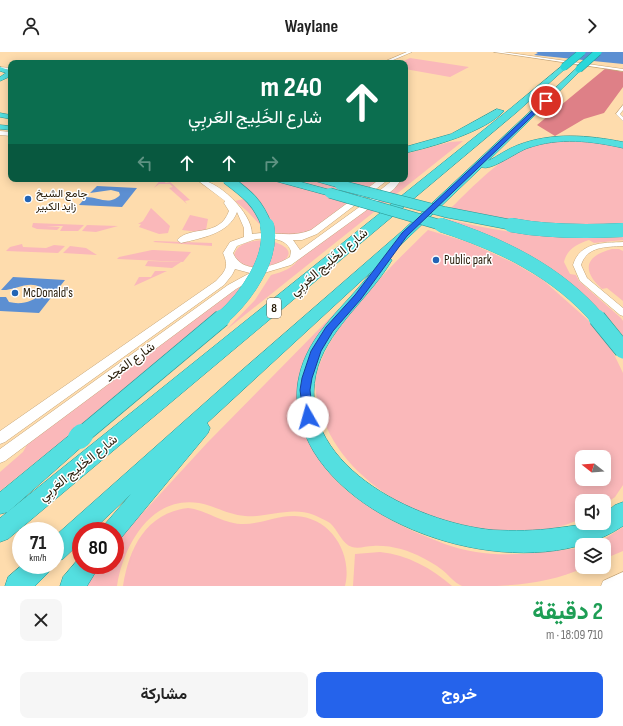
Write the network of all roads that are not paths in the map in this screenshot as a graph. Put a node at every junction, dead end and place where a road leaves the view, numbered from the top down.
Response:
1 (410, 52) edge
2 (415, 52) edge
3 (496, 52) edge
4 (582, 52) edge
5 (598, 52) edge
6 (391, 60) edge
7 (397, 60) edge
8 (564, 67) joint
9 (579, 69) joint
10 (623, 70) edge
11 (547, 82) junction
12 (623, 106) edge
13 (623, 120) edge
14 (623, 145) edge
15 (408, 149) edge
16 (469, 175) junction
17 (204, 182) edge
18 (232, 182) edge
19 (296, 182) edge
20 (324, 182) edge
21 (381, 182) edge
22 (395, 182) edge
23 (335, 189) junction
24 (224, 197) junction
25 (623, 230) edge
26 (405, 235) junction
27 (248, 237) junction
28 (279, 237) junction
29 (181, 240) dead end
30 (623, 244) edge
31 (294, 258) junction
32 (232, 262) junction
33 (262, 271) junction
34 (623, 313) edge
35 (623, 350) edge
36 (240, 382) junction
37 (0, 438) edge
38 (0, 456) edge
39 (0, 505) edge
40 (623, 512) edge
41 (122, 522) edge
42 (0, 532) edge
43 (64, 543) edge
44 (30, 574) edge
45 (81, 574) edge
46 (623, 579) edge
47 (17, 586) edge
48 (72, 586) edge
49 (608, 586) edge

1 - 6 street
2 - 7 street
3 - 10 street
4 - 8 highway, شارع الخَلِيج العَربِي, bridge
5 - 9 highway, bridge
8 - 11 highway, شارع الخَلِيج العَربِي / 8
9 - 16 highway
11 - 15 highway
11 - 42 highway, شارع الخَلِيج العَربِي / 8
12 - 13 street
14 - 16 highway
16 - 26 highway
17 - 24 street
18 - 39 highway, bridge
19 - 23 highway
20 - 23 highway
21 - 28 street
22 - 31 street
23 - 25 highway, bridge
23 - 35 highway, bridge
24 - 27 street
24 - 29 street
26 - 36 highway
26 - 40 highway
27 - 28 street
27 - 32 street, شارع المَجد
28 - 31 street
30 - 34 street
31 - 33 street
32 - 33 street
32 - 37 street, شارع المَجد
33 - 38 street, شارع المَجد
36 - 41 highway
36 - 43 highway
44 - 47 highway
45 - 48 highway
46 - 49 street

